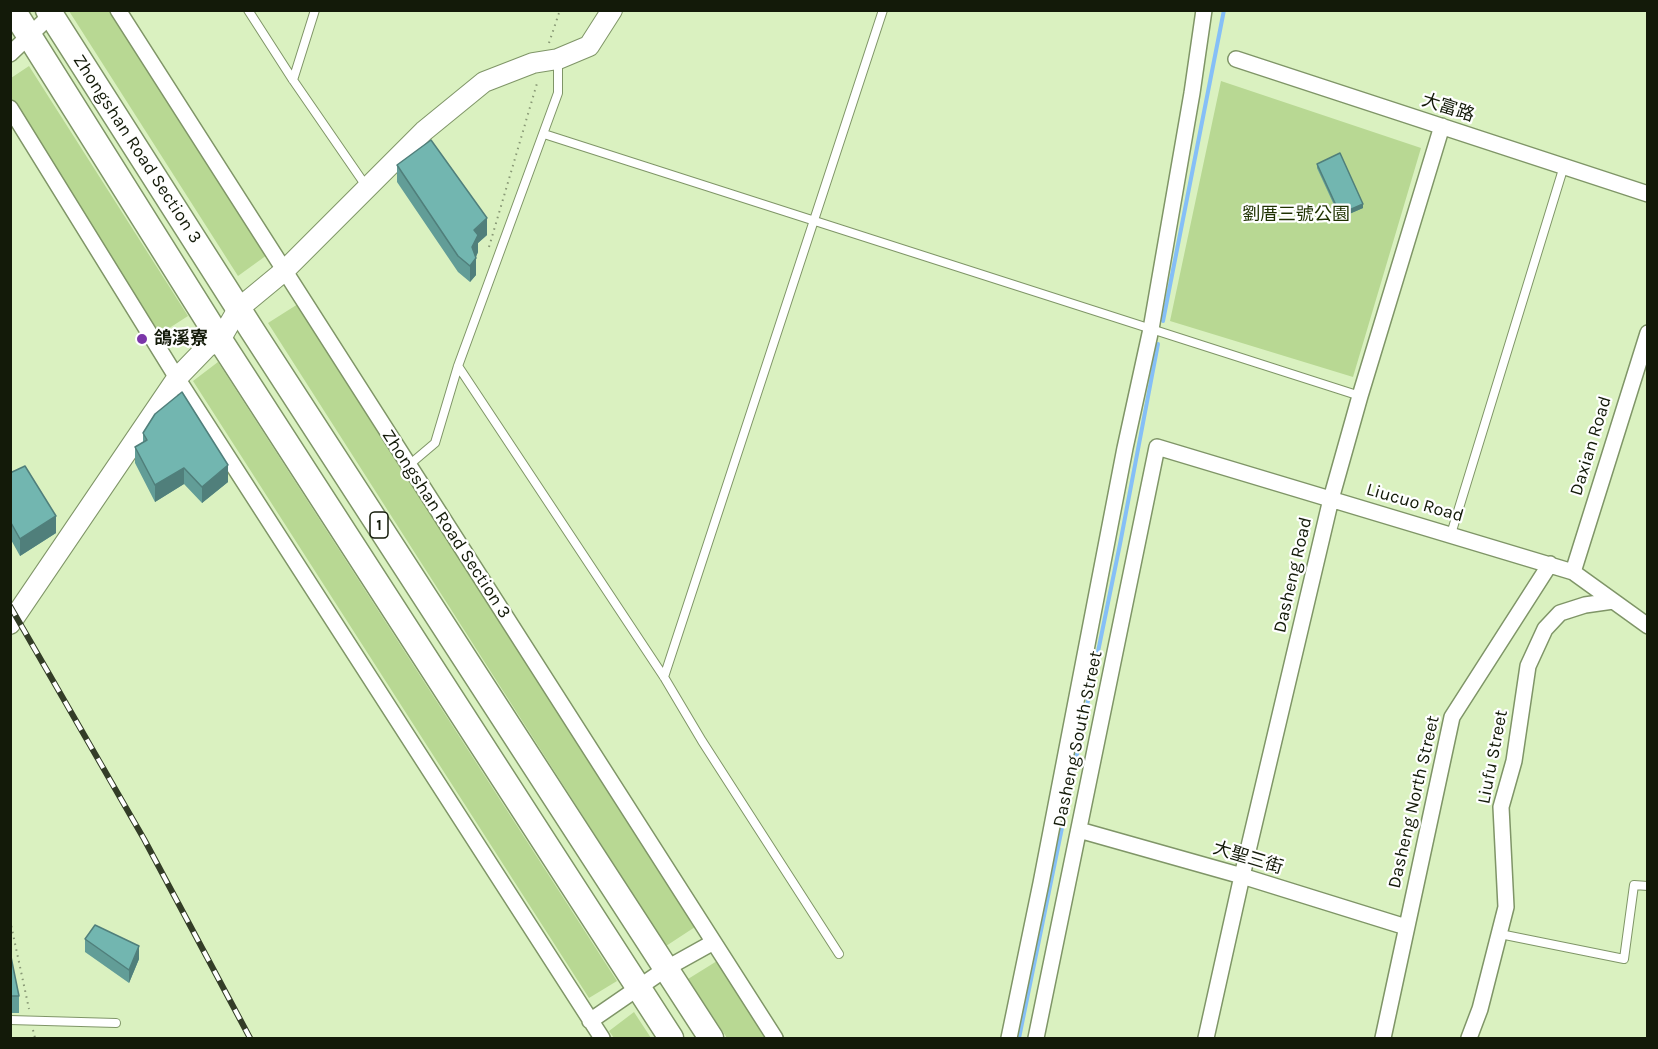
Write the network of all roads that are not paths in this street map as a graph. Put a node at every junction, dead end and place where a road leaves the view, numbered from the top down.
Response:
1 (13, 10) edge
2 (118, 10) edge
3 (248, 10) edge
4 (315, 10) edge
5 (612, 10) edge
6 (883, 10) edge
7 (1204, 10) edge
8 (50, 13) edge
9 (29, 38) junction
10 (10, 54) edge
11 (1236, 59) dead end
12 (551, 60) junction
13 (293, 80) junction
14 (10, 108) edge
15 (1443, 126) junction
16 (544, 134) junction
17 (1564, 166) junction
18 (367, 187) junction
19 (1647, 194) edge
20 (814, 222) junction
21 (284, 271) junction
22 (238, 309) junction
23 (1151, 329) junction
24 (1647, 333) edge
25 (220, 340) junction
26 (458, 366) junction
27 (177, 378) junction
28 (1360, 396) junction
29 (1157, 447) joint
30 (409, 465) junction
31 (1331, 499) junction
32 (1451, 534) junction
33 (1550, 564) junction
34 (1573, 572) junction
35 (1613, 601) junction
36 (10, 624) edge
37 (1647, 626) edge
38 (664, 677) junction
39 (1079, 830) junction
40 (1242, 876) junction
41 (1647, 886) edge
42 (1406, 927) junction
43 (1500, 934) junction
44 (712, 943) junction
45 (840, 954) dead end
46 (667, 968) junction
47 (638, 987) junction
48 (10, 1020) edge
49 (590, 1021) junction
50 (116, 1023) dead end
51 (602, 1038) edge
52 (671, 1038) edge
53 (711, 1038) edge
54 (775, 1038) edge
55 (1009, 1038) edge
56 (1036, 1038) edge
57 (1206, 1038) edge
58 (1383, 1038) edge
59 (1469, 1038) edge

1 - 9 main road, Zhongshan Road Section 3 / 1
2 - 21 street, Zhongshan Road Section 3
3 - 13 lane
4 - 13 lane
5 - 12 street
6 - 20 lane
7 - 23 street
8 - 9 street, Zhongshan Road Section 3
8 - 22 main road, Zhongshan Road Section 3 / 1
9 - 10 street, Zhongshan Road Section 3
9 - 25 main road, Zhongshan Road Section 3 / 1
11 - 15 street, 大富路
12 - 16 lane
12 - 18 street
13 - 18 lane
14 - 27 street
15 - 17 street, 大富路
15 - 28 street, Dasheng Road
16 - 20 lane
16 - 26 lane
17 - 19 street, 大富路
17 - 32 lane
18 - 21 street
20 - 23 lane
20 - 38 lane
21 - 22 street
21 - 30 street, Zhongshan Road Section 3
22 - 25 street
22 - 46 main road, Zhongshan Road Section 3 / 1
23 - 28 lane
23 - 55 street
24 - 34 street, Daxian Road
25 - 27 street
25 - 47 main road, Zhongshan Road Section 3 / 1
26 - 30 lane
26 - 38 lane
27 - 36 street
27 - 49 street
28 - 31 street, Dasheng Road
29 - 31 street, Liucuo Road
29 - 39 street, Dasheng South Street
30 - 44 street, Zhongshan Road Section 3
31 - 32 street, Liucuo Road
31 - 40 street, Dasheng Road
32 - 33 street, Liucuo Road
33 - 34 street, Liucuo Road
33 - 42 street, Dasheng North Street
34 - 35 street, Liucuo Road
35 - 37 street, Liucuo Road
35 - 43 street, Liufu Street
38 - 45 lane
39 - 40 street, 大聖三街
39 - 56 street, Dasheng South Street
40 - 42 street, 大聖三街
40 - 57 street, Dasheng Road
41 - 43 lane
42 - 58 street, Dasheng North Street
43 - 59 street, Liufu Street
44 - 46 street
44 - 54 street, Zhongshan Road Section 3
46 - 47 street
46 - 53 main road, Zhongshan Road Section 3 / 1
47 - 49 street
47 - 52 main road, Zhongshan Road Section 3 / 1
48 - 50 lane
49 - 51 street

